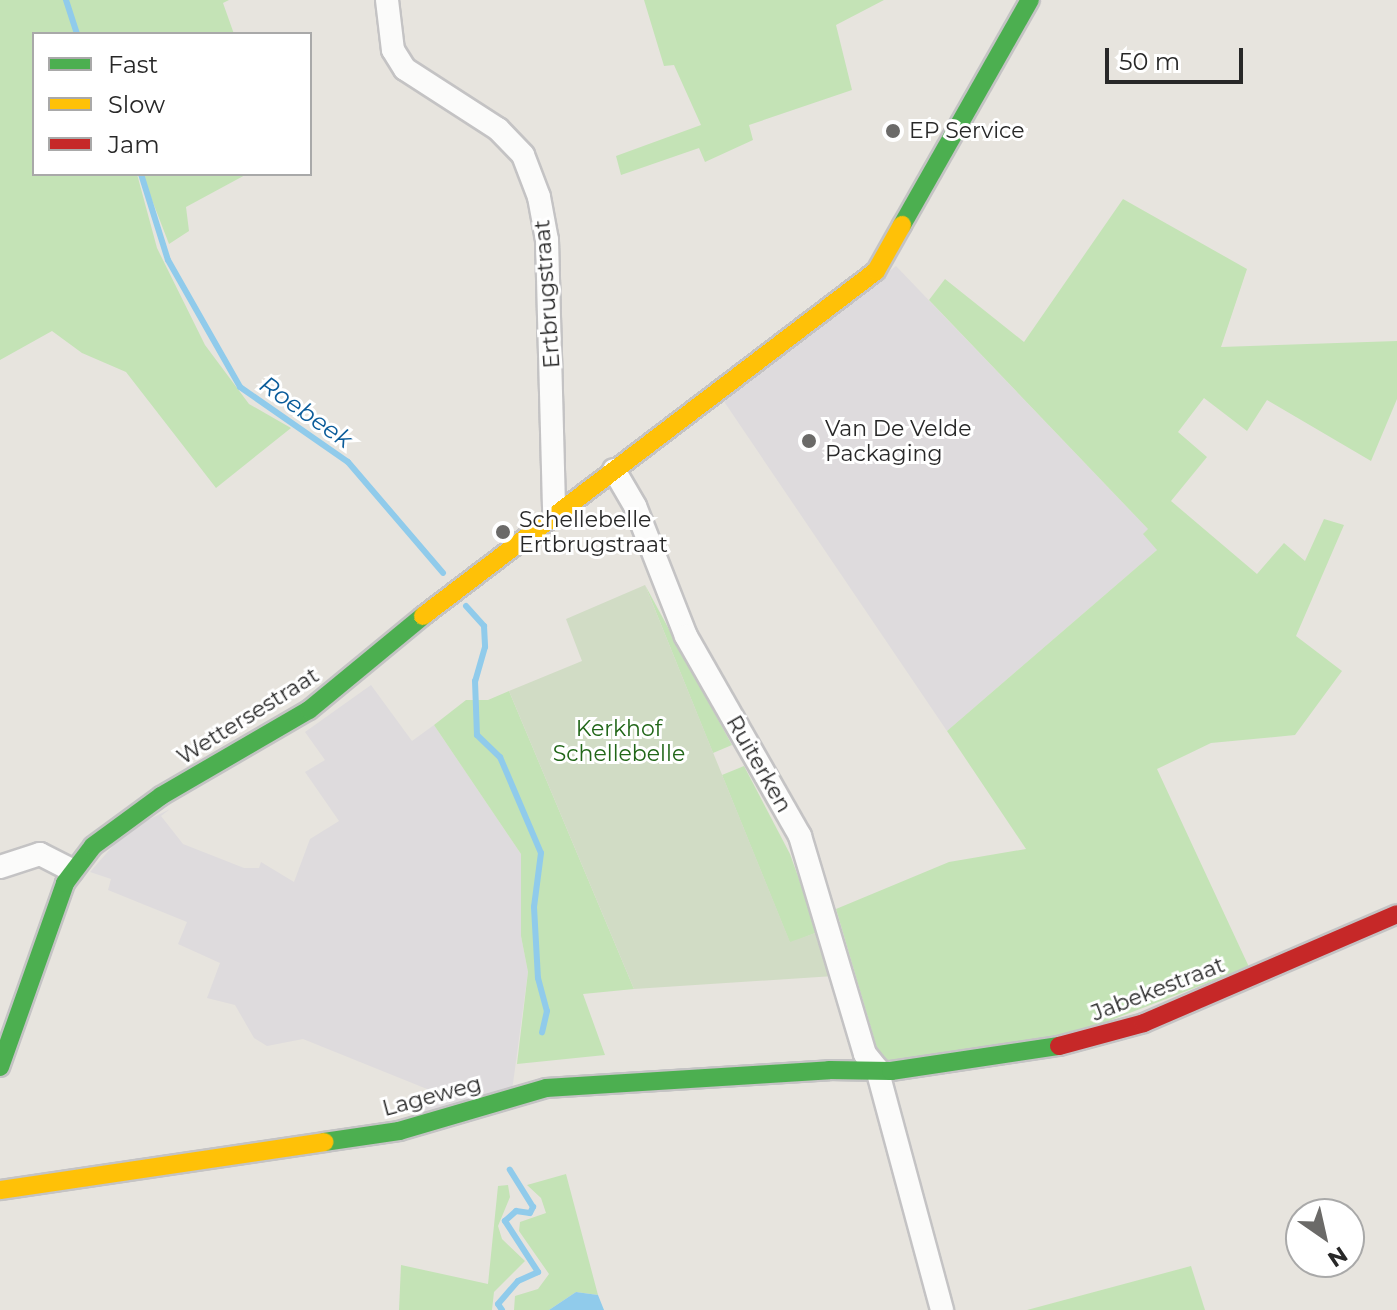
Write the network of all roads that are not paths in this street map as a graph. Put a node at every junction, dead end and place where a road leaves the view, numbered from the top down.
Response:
1 (387, 0) edge
2 (1030, 0) edge
3 (614, 470) junction
4 (554, 513) junction
5 (0, 867) edge
6 (72, 870) junction
7 (1397, 914) edge
8 (0, 1067) edge
9 (877, 1069) junction
10 (0, 1190) edge
11 (942, 1310) edge

1 - 4 street, Ertbrugstraat
2 - 3 main road, Wettersestraat
3 - 4 main road, Wettersestraat
3 - 9 street, Ruiterken
4 - 6 main road, Wettersestraat
5 - 6 street
6 - 8 main road, Wettersestraat
7 - 9 main road, Jabekestraat
9 - 10 main road, Lageweg
9 - 11 street, Ruiterken

